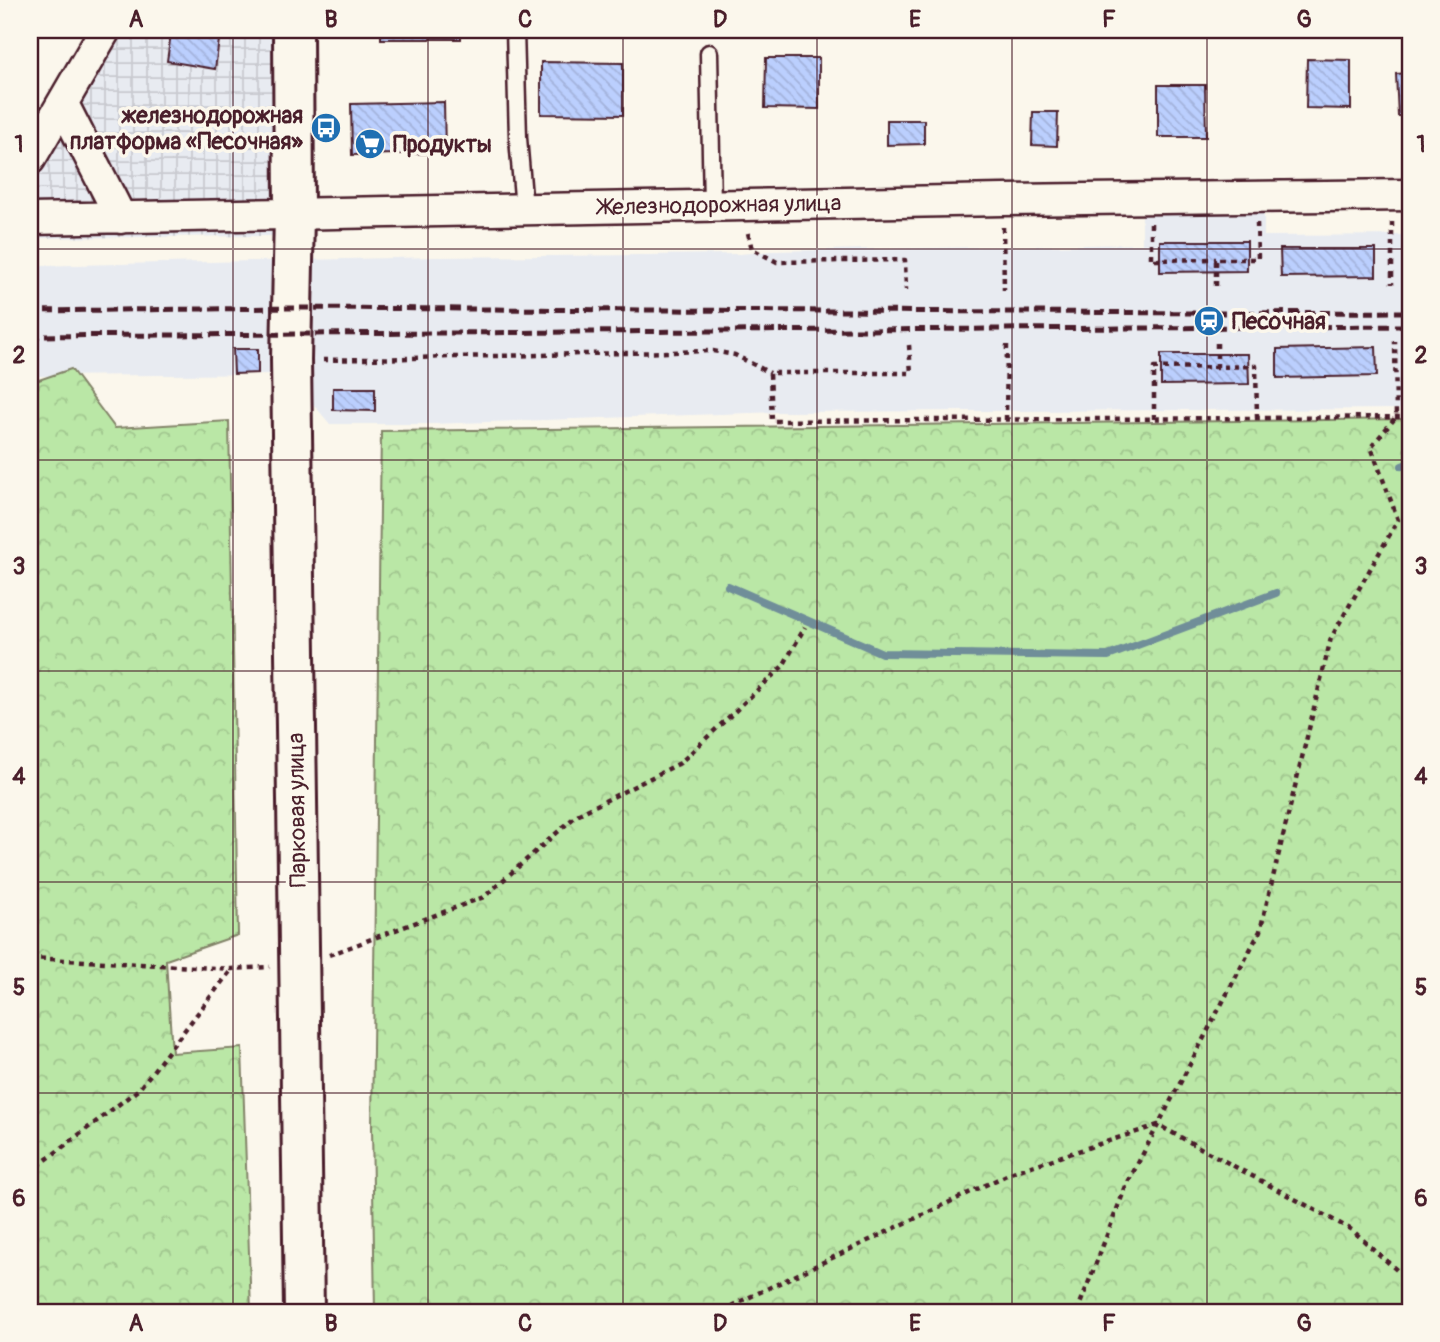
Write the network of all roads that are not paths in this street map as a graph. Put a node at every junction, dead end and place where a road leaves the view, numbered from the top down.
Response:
1 (105, 30) edge
2 (293, 30) edge
3 (515, 30) edge
4 (709, 53) dead end
5 (63, 104) junction
6 (30, 159) edge
7 (1410, 195) edge
8 (725, 206) junction
9 (524, 209) junction
10 (294, 214) junction
11 (121, 218) junction
12 (30, 219) edge
13 (304, 1312) edge

1 - 5 street
2 - 10 main road, Парковая улица
3 - 9 lane
4 - 8 lane
5 - 6 street
5 - 11 street
7 - 8 street, Железнодорожная улица
8 - 9 street, Железнодорожная улица
9 - 10 street, Железнодорожная улица
10 - 11 street, Железнодорожная улица
10 - 13 main road, Парковая улица
11 - 12 street, Железнодорожная улица

